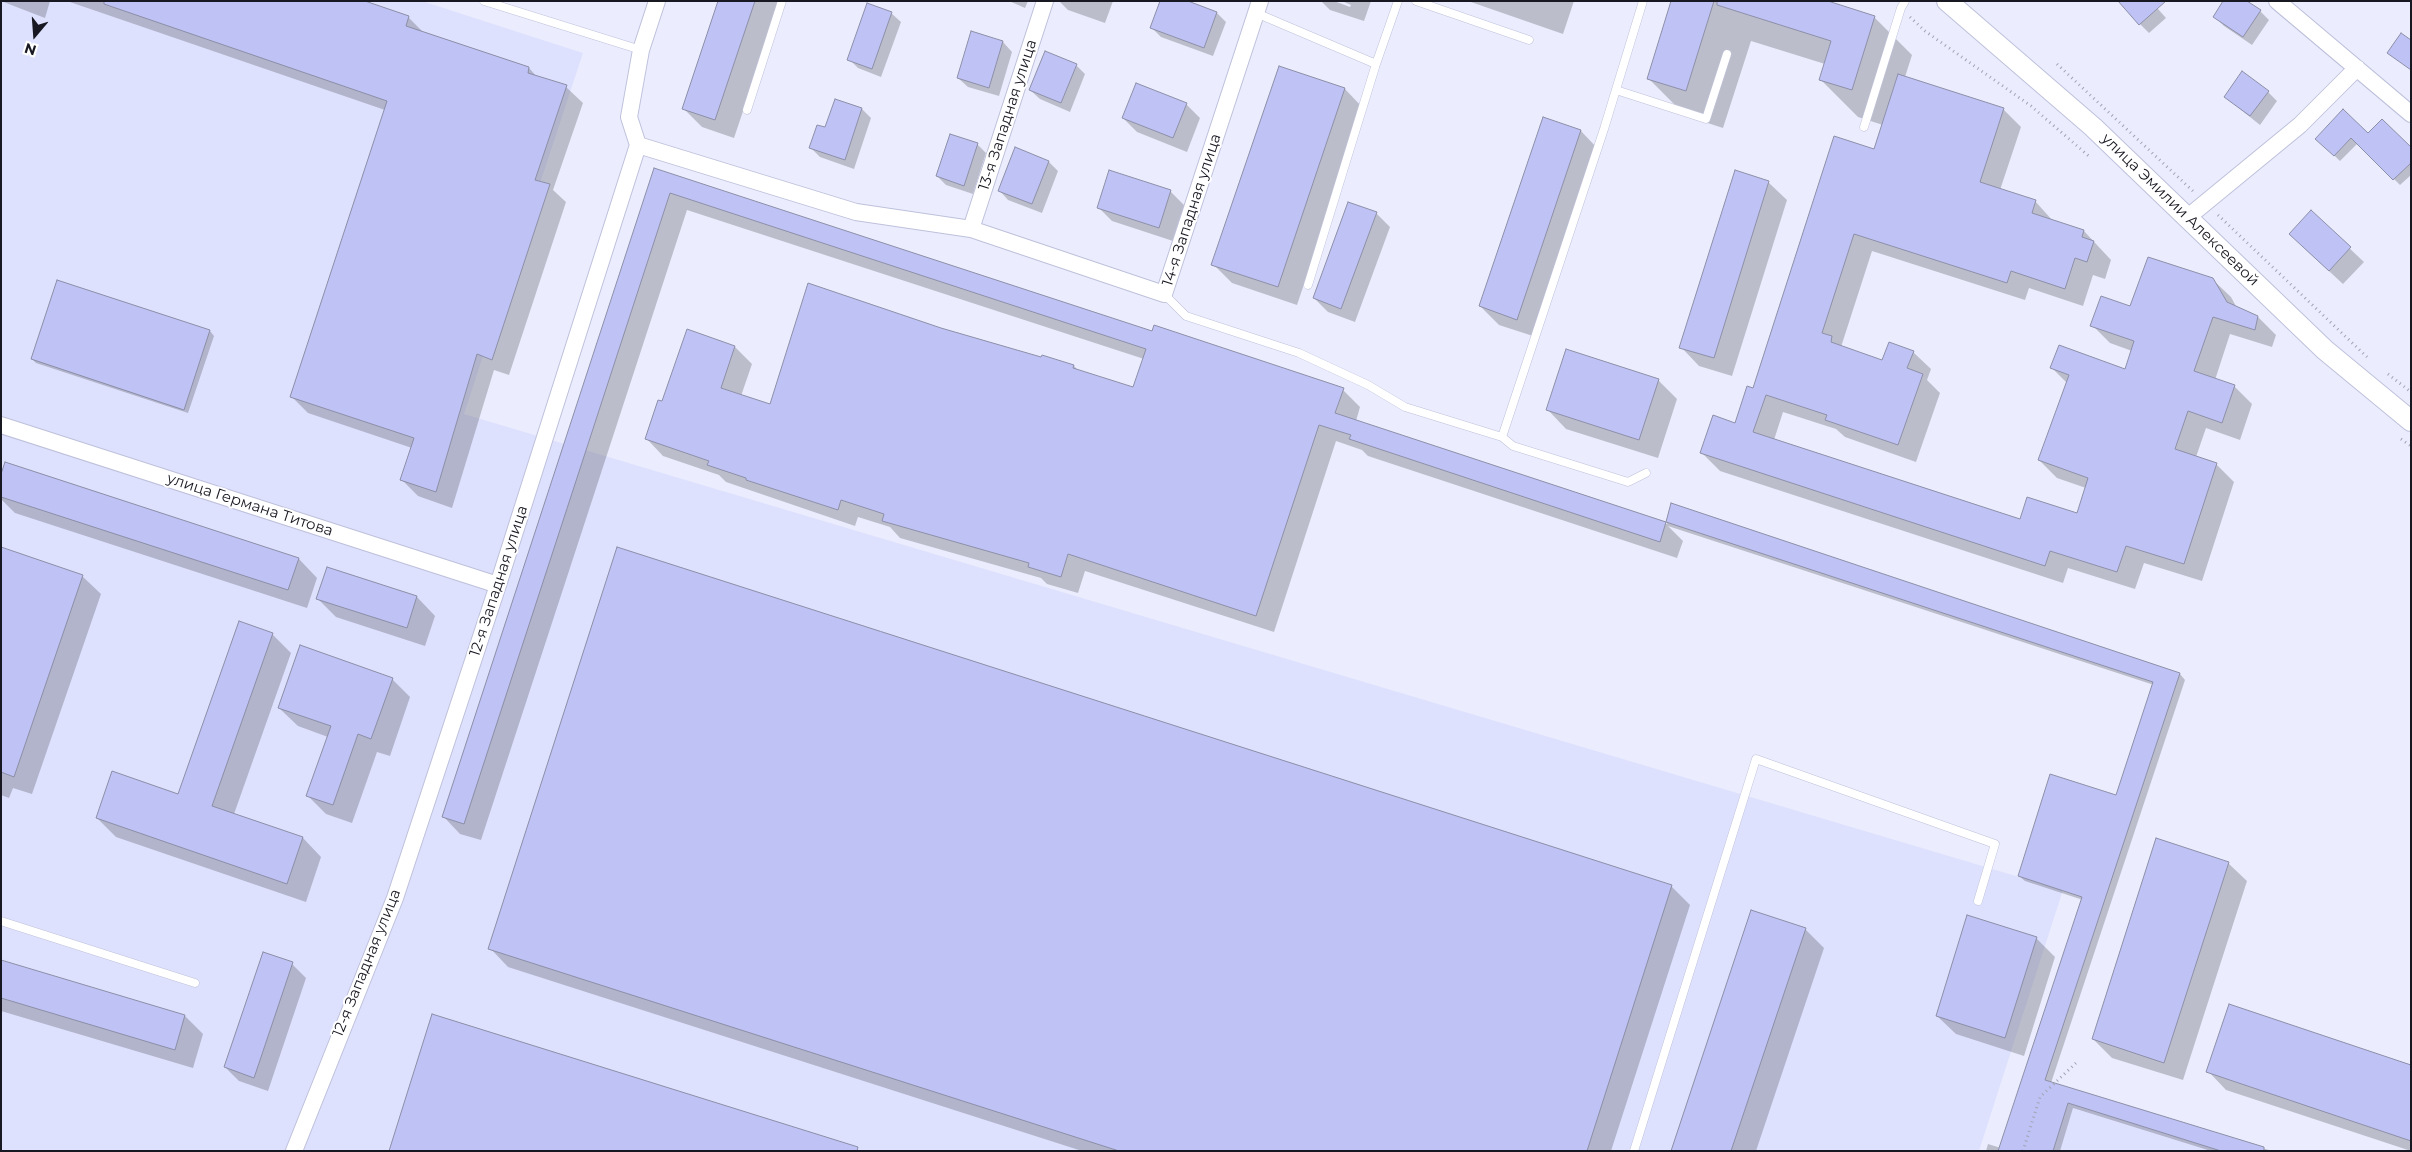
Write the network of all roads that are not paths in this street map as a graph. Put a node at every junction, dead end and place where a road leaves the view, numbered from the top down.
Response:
1 (484, 1) edge
2 (657, 1) edge
3 (782, 1) edge
4 (1046, 1) edge
5 (1398, 1) edge
6 (1416, 1) edge
7 (1643, 1) edge
8 (1947, 1) edge
9 (2277, 1) edge
10 (1903, 4) edge
11 (1258, 7) edge
12 (1529, 40) dead end
13 (641, 50) junction
14 (1727, 54) dead end
15 (1376, 64) junction
16 (2357, 68) junction
17 (1616, 90) junction
18 (747, 110) dead end
19 (2411, 114) edge
20 (1864, 127) dead end
21 (638, 145) junction
22 (2188, 218) junction
23 (971, 229) junction
24 (1308, 285) dead end
25 (1164, 294) junction
26 (2411, 421) edge
27 (1, 425) edge
28 (1502, 438) junction
29 (1646, 473) dead end
30 (498, 585) junction
31 (1978, 901) dead end
32 (1, 922) edge
33 (195, 983) dead end
34 (294, 1151) edge
35 (1634, 1151) edge

1 - 13 lane
2 - 13 street
3 - 18 lane
4 - 23 street, 13-я Западная улица
5 - 15 lane
6 - 12 lane
7 - 17 lane
8 - 22 street, улица Эмилии Алексеевой
9 - 16 street
10 - 20 lane
11 - 15 lane
11 - 25 street, 14-я Западная улица
13 - 21 street
14 - 17 lane
15 - 24 lane
16 - 19 street
16 - 22 street
17 - 28 lane
21 - 23 street
21 - 30 street, 12-я Западная улица
22 - 26 street, улица Эмилии Алексеевой
23 - 25 street
25 - 28 lane, 14-я Западная улица
27 - 30 street, улица Германа Титова
28 - 29 lane, 14-я Западная улица
30 - 34 street, 12-я Западная улица
31 - 35 lane
32 - 33 lane

